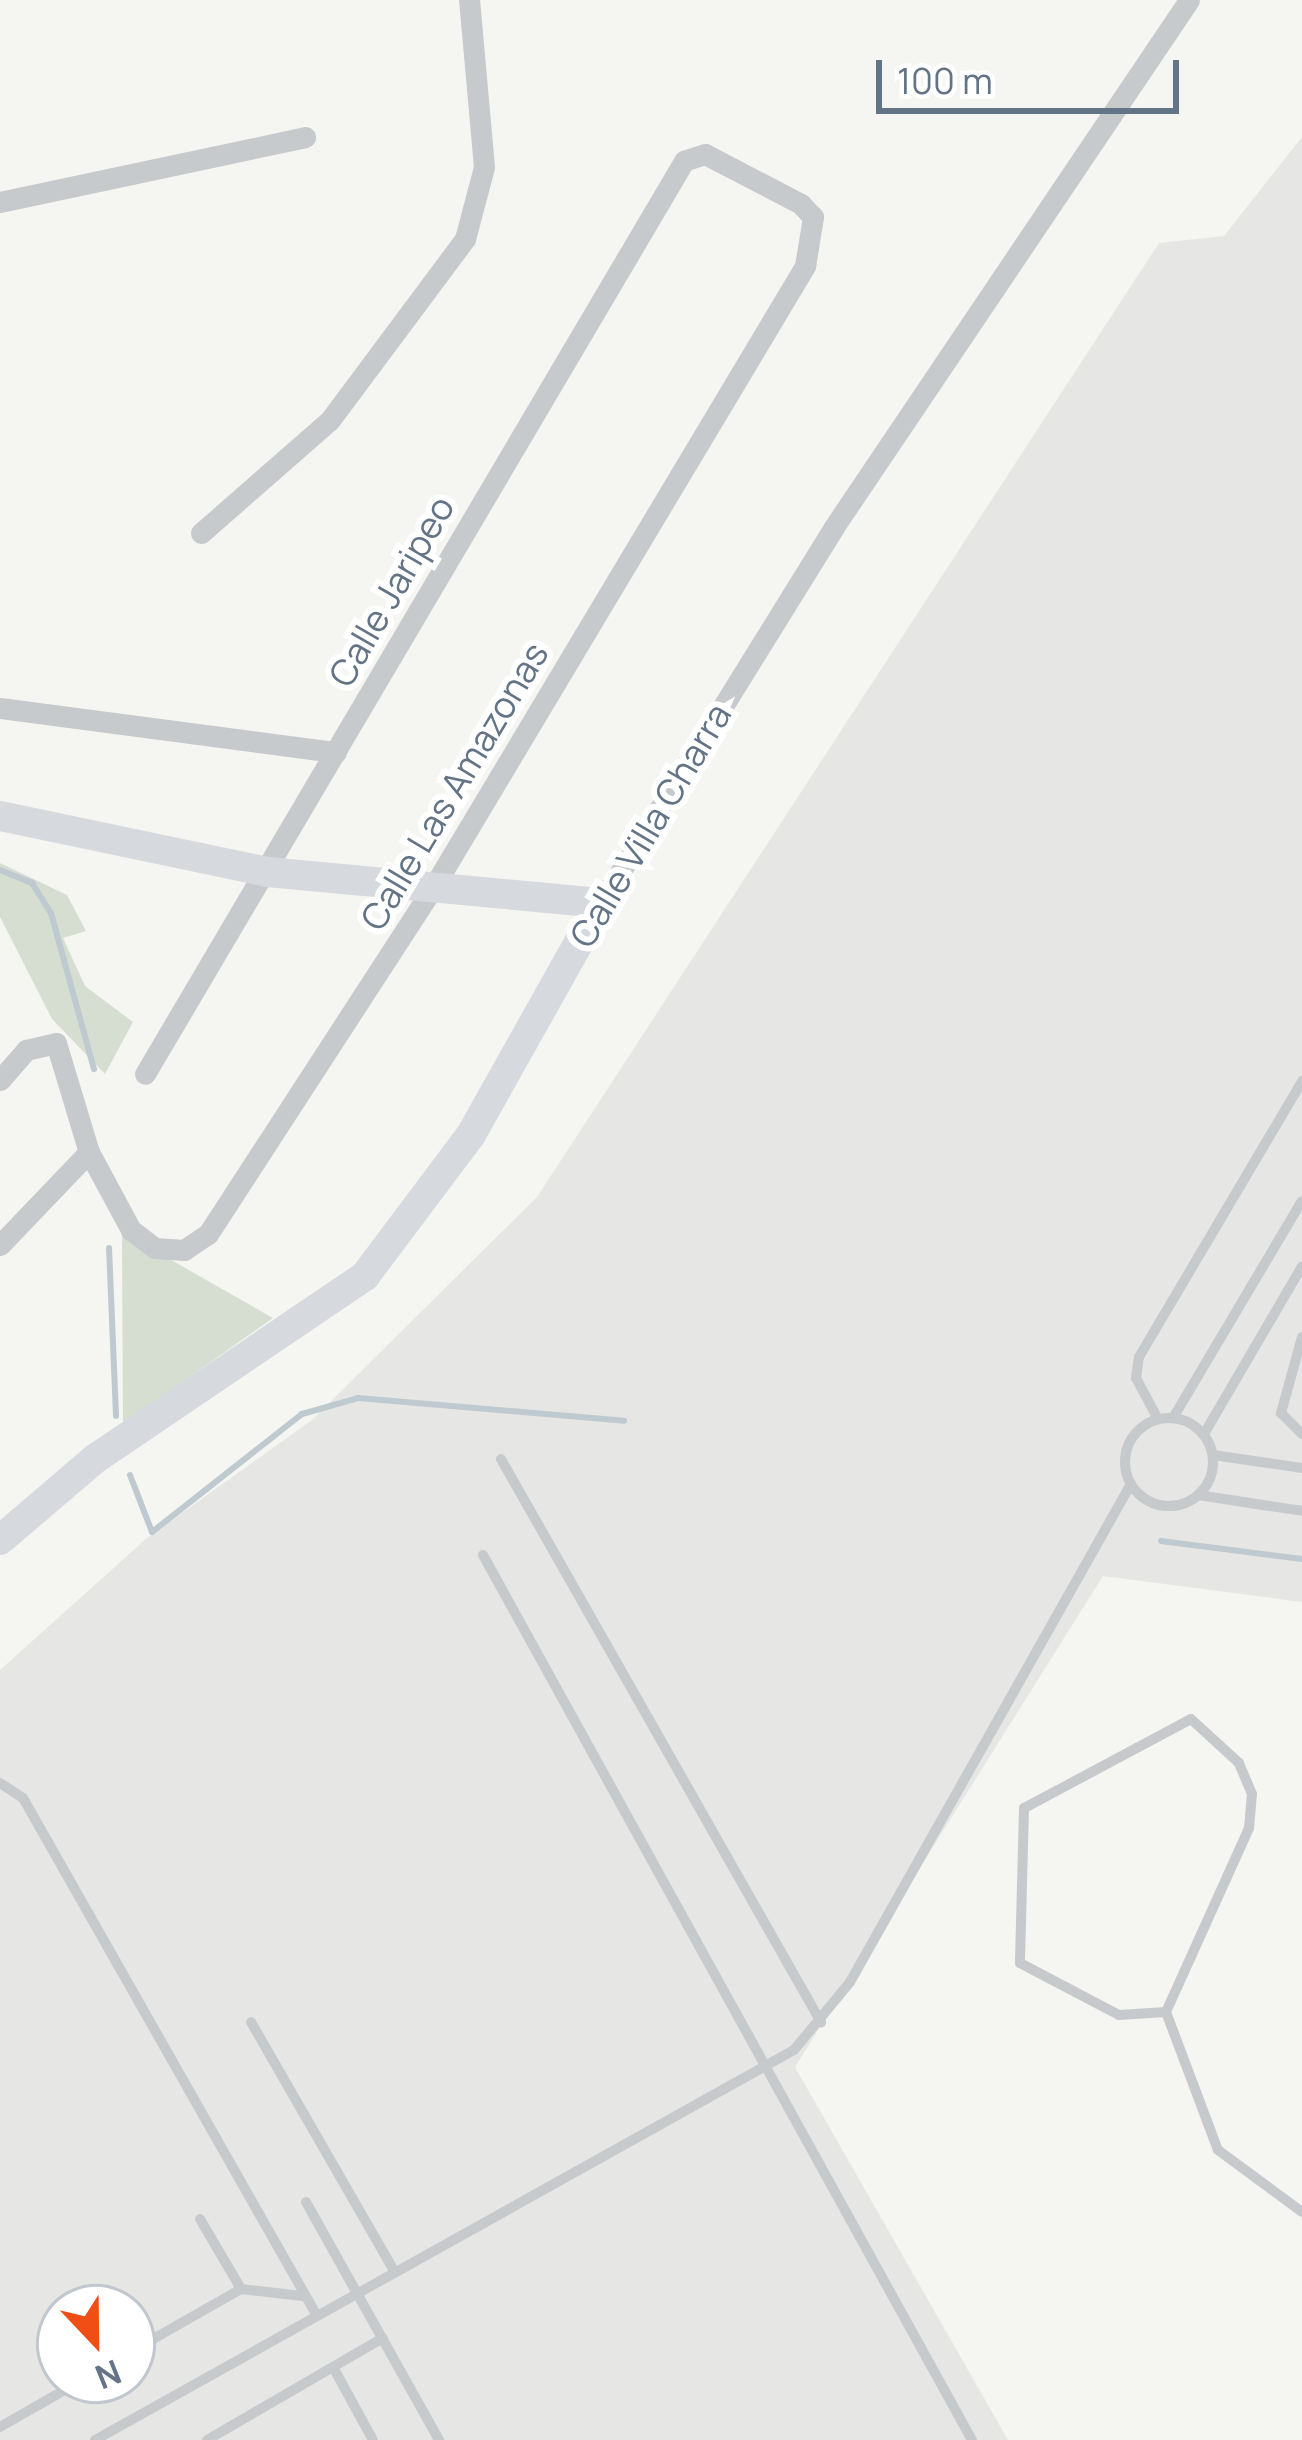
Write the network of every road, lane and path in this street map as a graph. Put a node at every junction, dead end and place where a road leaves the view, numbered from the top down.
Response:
1 (469, 0) edge
2 (1189, 0) edge
3 (305, 137) dead end
4 (705, 154) joint
5 (0, 202) edge
6 (201, 533) dead end
7 (0, 707) edge
8 (336, 752) junction
9 (0, 816) edge
10 (267, 872) junction
11 (434, 886) junction
12 (601, 903) junction
13 (145, 1074) dead end
14 (0, 1080) edge
15 (1302, 1081) edge
16 (89, 1152) junction
17 (1302, 1201) edge
18 (0, 1245) edge
19 (1302, 1266) edge
20 (1302, 1337) edge
21 (1173, 1418) junction
22 (1158, 1419) junction
23 (1204, 1434) junction
24 (1302, 1434) edge
25 (1213, 1455) junction
26 (502, 1459) dead end
27 (1302, 1468) edge
28 (1131, 1484) junction
29 (1198, 1495) junction
30 (1302, 1511) edge
31 (0, 1540) edge
32 (483, 1556) dead end
33 (0, 1783) edge
34 (1166, 2012) junction
35 (251, 2022) dead end
36 (820, 2022) junction
37 (768, 2066) junction
38 (306, 2202) dead end
39 (1302, 2212) edge
40 (200, 2219) dead end
41 (394, 2271) junction
42 (242, 2289) junction
43 (358, 2291) junction
44 (306, 2297) junction
45 (316, 2314) junction
46 (156, 2337) edge
47 (383, 2338) junction
48 (332, 2366) junction
49 (40, 2404) edge
50 (0, 2427) edge
51 (95, 2440) edge
52 (207, 2440) edge
53 (373, 2440) edge
54 (439, 2440) edge
55 (972, 2440) edge

1 - 6 street
2 - 12 street, Calle Villa Charra
3 - 5 street
4 - 8 street, Calle Jaripeo
4 - 11 street, Calle Las Amazonas
7 - 8 street
8 - 10 street, Calle Jaripeo
9 - 10 street
10 - 11 street
10 - 13 street, Calle Jaripeo
11 - 12 street
11 - 16 street, Calle Las Amazonas
12 - 31 street, Calle Villa Charra
14 - 16 street, Calle Las Amazonas
15 - 22 lane
16 - 18 street
17 - 21 lane
19 - 23 lane
20 - 24 lane
21 - 22 lane
21 - 23 lane
22 - 28 lane
23 - 25 lane
25 - 27 lane
25 - 29 lane
26 - 36 lane
28 - 29 lane
28 - 36 lane
29 - 30 lane
32 - 37 lane
33 - 44 lane
34 - 34 lane
34 - 39 lane
35 - 41 lane
36 - 37 lane
37 - 41 lane
37 - 55 lane
38 - 43 lane
40 - 42 lane
41 - 43 lane
42 - 44 lane
42 - 46 lane
43 - 45 lane
43 - 47 lane
44 - 45 lane
45 - 51 lane
47 - 48 lane
47 - 54 lane
48 - 52 lane
48 - 53 lane
49 - 50 lane

